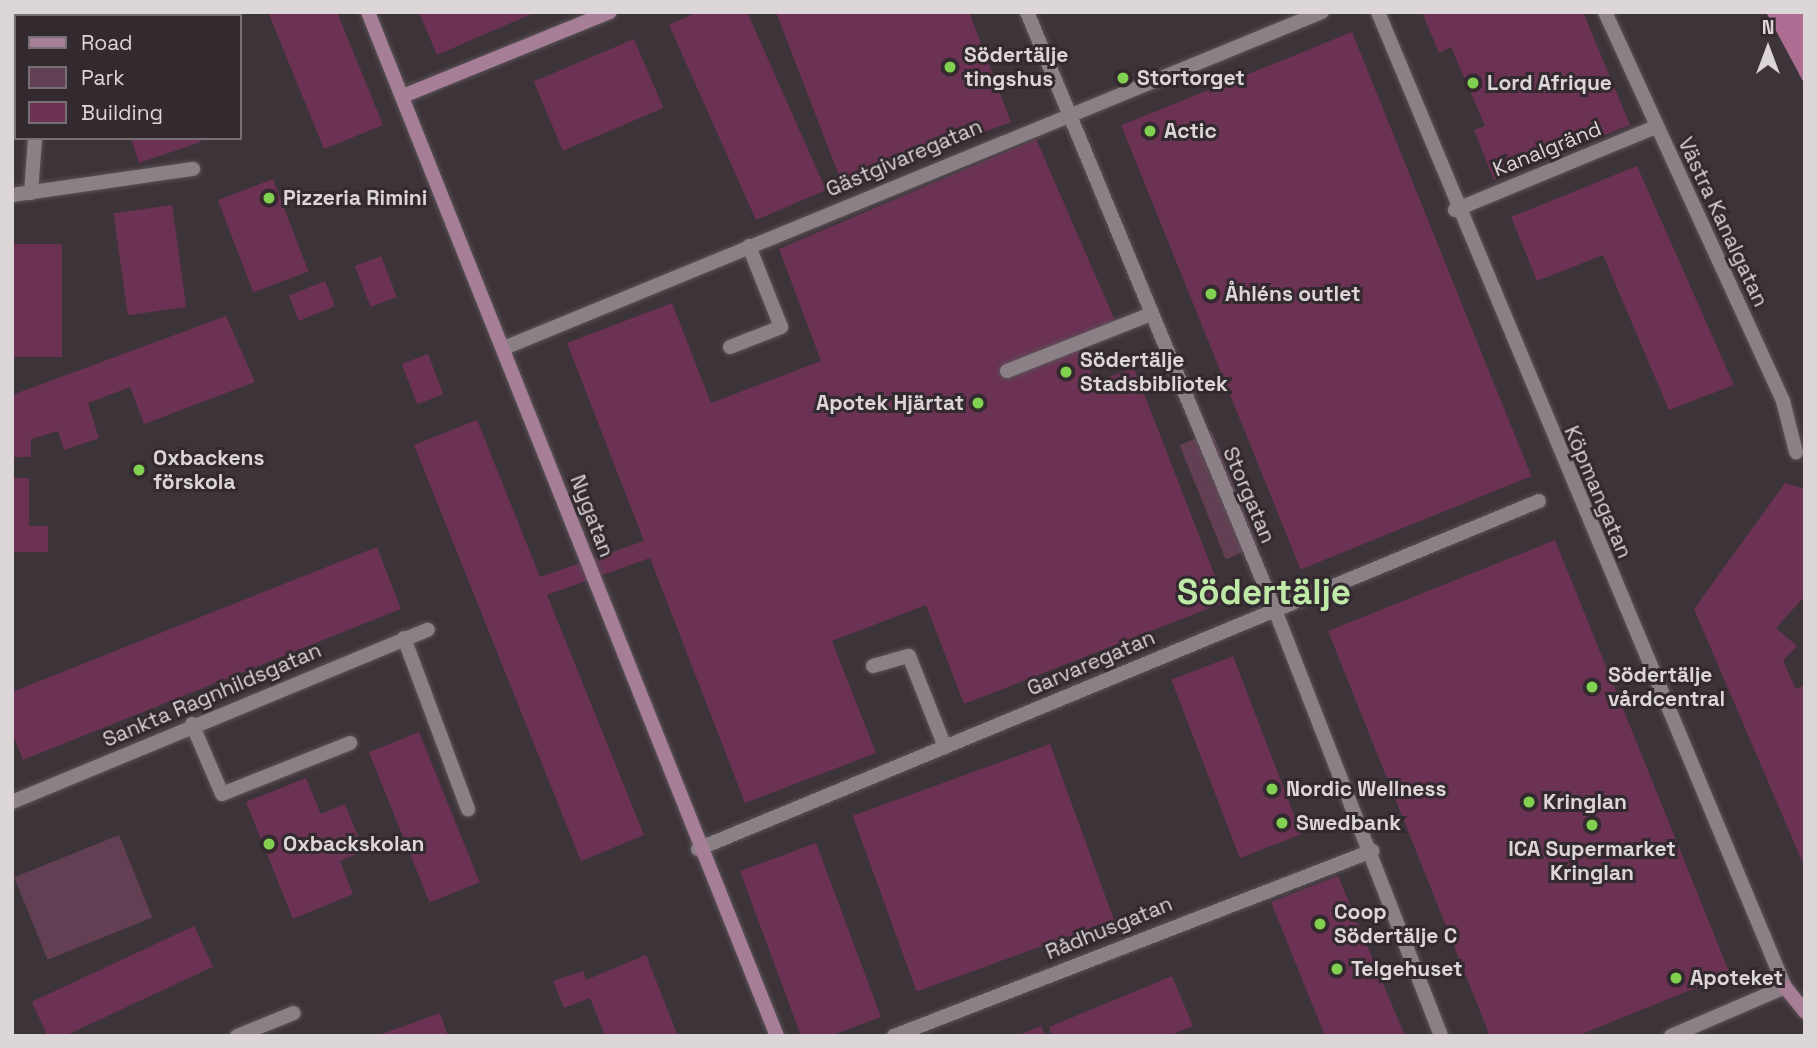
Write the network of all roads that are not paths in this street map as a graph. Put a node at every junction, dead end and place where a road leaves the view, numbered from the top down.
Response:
1 (368, 12) edge
2 (610, 12) edge
3 (1027, 12) edge
4 (1322, 12) edge
5 (1378, 12) edge
6 (1605, 12) edge
7 (402, 96) junction
8 (1067, 113) junction
9 (1655, 127) junction
10 (34, 140) edge
11 (193, 169) dead end
12 (31, 192) junction
13 (12, 195) edge
14 (1455, 210) junction
15 (749, 246) junction
16 (1151, 314) junction
17 (730, 347) dead end
18 (504, 348) junction
19 (1007, 371) dead end
20 (1801, 451) edge
21 (1539, 500) dead end
22 (1275, 610) junction
23 (428, 630) dead end
24 (404, 638) junction
25 (873, 666) dead end
26 (192, 724) junction
27 (350, 743) dead end
28 (945, 747) junction
29 (12, 802) edge
30 (468, 809) dead end
31 (698, 849) junction
32 (1372, 851) junction
33 (1785, 987) junction
34 (1805, 1012) edge
35 (294, 1013) dead end
36 (237, 1036) edge
37 (777, 1036) edge
38 (894, 1036) edge
39 (1441, 1036) edge
40 (1671, 1036) edge

1 - 7 street, Nygatan
2 - 7 street
3 - 8 street, Storgatan
4 - 8 street, Gästgivaregatan
5 - 14 street, Köpmangatan
6 - 9 street, Västra Kanalgatan
7 - 18 street, Nygatan
8 - 15 street, Gästgivaregatan
8 - 16 street, Storgatan
9 - 14 street, Kanalgränd
9 - 20 street, Västra Kanalgatan
10 - 12 street
11 - 12 street
12 - 13 street
14 - 33 street, Köpmangatan
15 - 17 street
15 - 18 street, Gästgivaregatan
16 - 19 street
16 - 22 street, Storgatan
18 - 31 street, Nygatan
21 - 22 street, Garvaregatan
22 - 28 street, Garvaregatan
22 - 32 street, Storgatan
23 - 24 street, Sankta Ragnhildsgatan
24 - 26 street, Sankta Ragnhildsgatan
24 - 30 street
25 - 28 street
26 - 27 street
26 - 29 street, Sankta Ragnhildsgatan
28 - 31 street, Garvaregatan
31 - 37 street, Nygatan
32 - 38 street, Rådhusgatan
32 - 39 street, Storgatan
33 - 34 street
33 - 40 street
35 - 36 street

